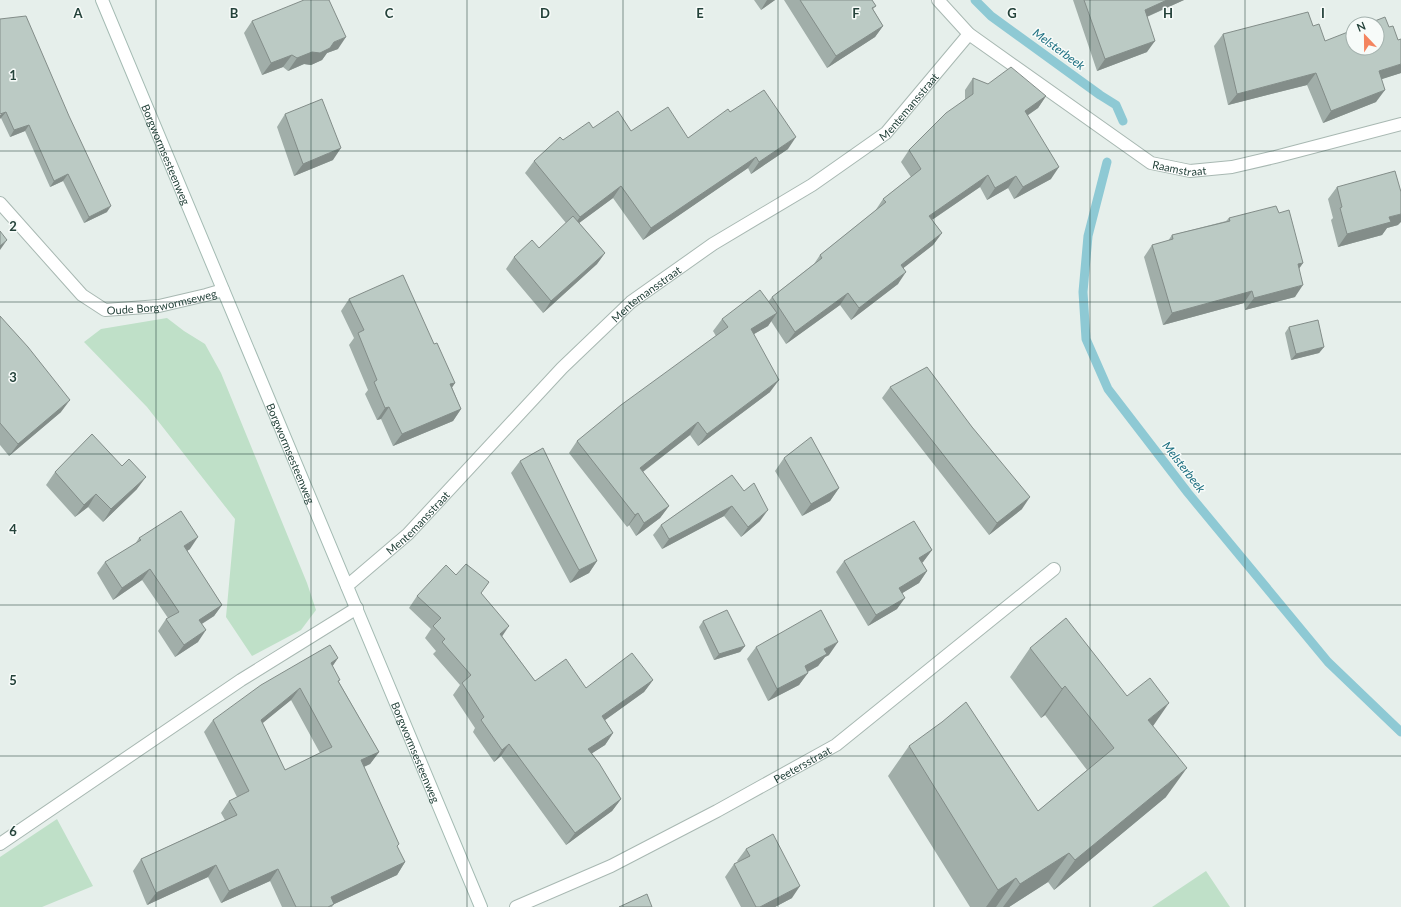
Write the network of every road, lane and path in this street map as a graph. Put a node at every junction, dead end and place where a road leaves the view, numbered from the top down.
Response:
1 (102, 0) edge
2 (938, 0) edge
3 (969, 34) junction
4 (1401, 124) edge
5 (0, 204) edge
6 (223, 290) junction
7 (1054, 569) dead end
8 (347, 586) junction
9 (356, 608) junction
10 (0, 844) edge
11 (481, 907) edge
12 (516, 907) edge

1 - 6 street, Borgwormsesteenweg
2 - 3 street, Raamstraat
3 - 4 street, Raamstraat
3 - 8 street, Mentemansstraat
5 - 6 street, Oude Borgwormseweg
6 - 8 street, Borgwormsesteenweg
7 - 12 street, Peetersstraat
8 - 9 street, Borgwormsesteenweg
9 - 10 street
9 - 11 street, Borgwormsesteenweg

